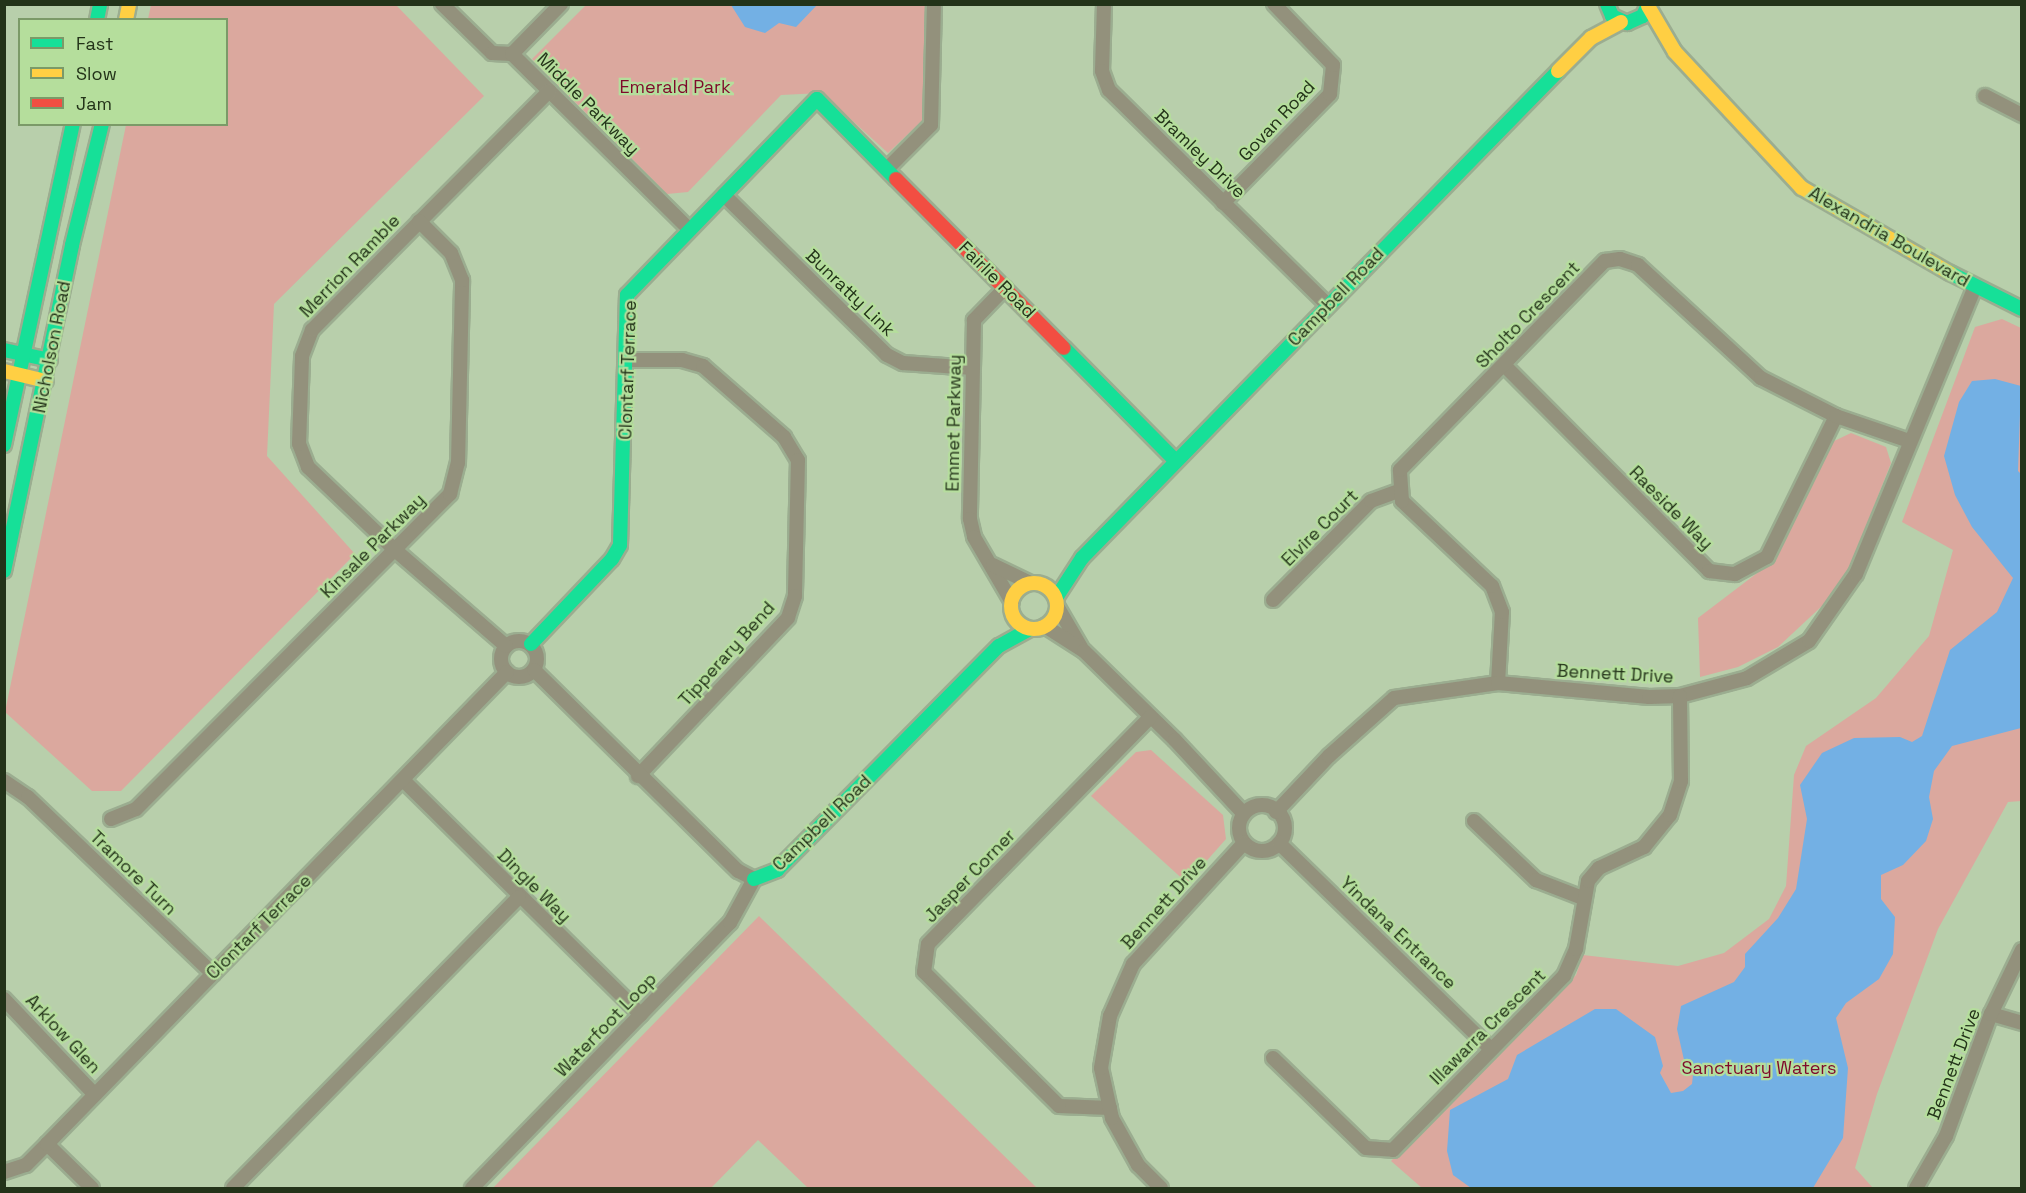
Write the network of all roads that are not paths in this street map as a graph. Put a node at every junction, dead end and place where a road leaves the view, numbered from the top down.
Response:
1 (442, 4) edge
2 (561, 4) edge
3 (934, 4) edge
4 (1104, 4) edge
5 (1274, 4) edge
6 (1606, 4) edge
7 (1648, 5) edge
8 (1627, 22) junction
9 (1591, 38) junction
10 (1669, 45) junction
11 (512, 54) junction
12 (549, 91) junction
13 (1984, 96) dead end
14 (817, 99) joint
15 (2022, 116) edge
16 (73, 126) edge
17 (102, 126) edge
18 (887, 169) junction
19 (724, 195) junction
20 (1223, 203) junction
21 (420, 221) junction
22 (689, 229) junction
23 (1975, 287) junction
24 (1005, 288) junction
25 (1328, 305) junction
26 (2022, 309) edge
27 (4, 350) edge
28 (25, 355) junction
29 (50, 360) junction
30 (627, 360) junction
31 (1504, 365) junction
32 (973, 368) junction
33 (4, 371) edge
34 (20, 375) junction
35 (46, 381) junction
36 (1836, 416) junction
37 (1909, 441) junction
38 (4, 445) edge
39 (1176, 461) junction
40 (1399, 491) junction
41 (394, 549) junction
42 (1082, 558) junction
43 (993, 565) junction
44 (4, 571) edge
45 (1034, 584) junction
46 (1273, 600) dead end
47 (1056, 602) junction
48 (1012, 607) junction
49 (1045, 626) junction
50 (1030, 629) junction
51 (531, 644) junction
52 (506, 646) junction
53 (999, 646) junction
54 (1084, 651) junction
55 (534, 670) junction
56 (507, 672) junction
57 (1498, 683) junction
58 (1680, 696) junction
59 (1150, 717) junction
60 (4, 771) edge
61 (638, 776) junction
62 (403, 780) junction
63 (4, 781) edge
64 (28, 797) junction
65 (1276, 812) junction
66 (1244, 814) junction
67 (111, 819) dead end
68 (1474, 821) dead end
69 (1244, 843) junction
70 (1279, 843) junction
71 (754, 879) junction
72 (519, 897) junction
73 (1583, 898) junction
74 (2022, 950) edge
75 (213, 974) junction
76 (4, 999) edge
77 (1991, 1014) junction
78 (641, 1015) junction
79 (2022, 1023) edge
80 (1491, 1049) junction
81 (1273, 1058) dead end
82 (95, 1095) junction
83 (1110, 1108) junction
84 (48, 1144) junction
85 (4, 1172) edge
86 (92, 1188) edge
87 (233, 1188) edge
88 (471, 1188) edge
89 (1161, 1188) edge
90 (1916, 1188) edge

1 - 11 street
2 - 11 street, Middle Parkway
3 - 18 street
4 - 20 street, Bramley Drive
5 - 20 street, Govan Road
6 - 8 street, Campbell Road
6 - 9 street, Campbell Road
7 - 8 street, Campbell Road
7 - 10 street, Alexandria Boulevard
8 - 9 street, Campbell Road
8 - 10 street, Alexandria Boulevard
9 - 25 street, Campbell Road
10 - 23 street, Alexandria Boulevard
11 - 12 street, Middle Parkway
12 - 21 street, Merrion Ramble
12 - 22 street, Middle Parkway
13 - 15 street
14 - 18 street, Fairlie Road
14 - 19 street, Clontarf Terrace
16 - 28 street, Nicholson Road
17 - 29 street, Nicholson Road
18 - 24 street, Fairlie Road
19 - 22 street, Clontarf Terrace
19 - 32 street, Bunratty Link
20 - 25 street, Bramley Drive
21 - 41 street, Kinsale Parkway
21 - 41 street, Merrion Ramble
22 - 30 street, Clontarf Terrace
23 - 26 street, Alexandria Boulevard
23 - 37 street, Bennett Drive
24 - 32 street, Emmet Parkway
24 - 39 street, Fairlie Road
25 - 39 street, Campbell Road
27 - 28 street
28 - 29 street
28 - 34 street, Nicholson Road
29 - 35 street, Nicholson Road
30 - 51 street, Clontarf Terrace
30 - 61 street, Tipperary Bend
31 - 36 street, Sholto Crescent
31 - 36 street, Raeside Way
31 - 40 street, Sholto Crescent
32 - 43 street, Emmet Parkway
33 - 34 street
34 - 35 street
34 - 38 street, Nicholson Road
35 - 44 street, Nicholson Road
36 - 37 street, Sholto Crescent
37 - 58 street, Bennett Drive
39 - 42 street, Campbell Road
40 - 46 street, Elvire Court
40 - 57 street
41 - 52 street, Merrion Ramble
41 - 67 street, Kinsale Parkway
42 - 45 street, Campbell Road
42 - 47 street, Campbell Road
43 - 45 street, Emmet Parkway
43 - 48 street, Emmet Parkway
45 - 47 street
45 - 48 street, Campbell Road
47 - 49 street, Campbell Road
47 - 54 street
48 - 50 street
48 - 53 street, Campbell Road
49 - 50 street, Campbell Road
49 - 54 street
50 - 53 street, Campbell Road
51 - 52 street
51 - 55 street
52 - 56 street
53 - 71 street, Campbell Road
54 - 59 street
55 - 56 street
55 - 61 street, Campbell Road
56 - 62 street, Clontarf Terrace
57 - 58 street, Bennett Drive
57 - 65 street, Bennett Drive
58 - 73 street, Illawarra Crescent
59 - 66 street
59 - 83 street, Jasper Corner
60 - 64 street, Tramore Turn
61 - 71 street, Campbell Road
62 - 72 street, Dingle Way
62 - 75 street, Clontarf Terrace
63 - 64 street, Tramore Turn
64 - 75 street, Tramore Turn
65 - 66 street
65 - 70 street
66 - 69 street
68 - 73 street
69 - 70 street
69 - 83 street, Bennett Drive
70 - 80 street, Yindana Entrance
71 - 78 street, Waterfoot Loop
72 - 78 street, Dingle Way
72 - 87 street
73 - 80 street, Illawarra Crescent
74 - 77 street, Bennett Drive
75 - 82 street, Clontarf Terrace
76 - 82 street, Arklow Glen
77 - 79 street
77 - 90 street, Bennett Drive
78 - 88 street, Waterfoot Loop
80 - 81 street, Illawarra Crescent
82 - 84 street, Clontarf Terrace
83 - 89 street, Bennett Drive
84 - 85 street, Clontarf Terrace
84 - 86 street

